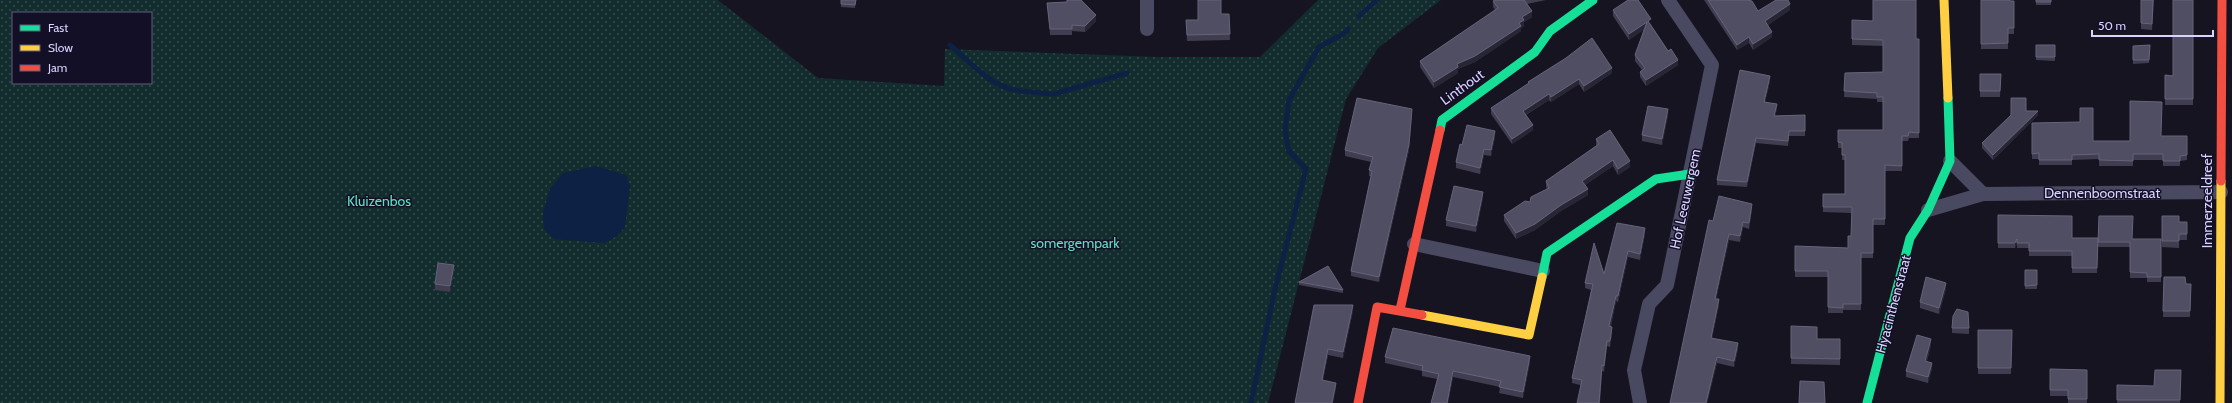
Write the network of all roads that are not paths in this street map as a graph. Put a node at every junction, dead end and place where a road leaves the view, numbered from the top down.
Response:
1 (1147, 0) edge
2 (1593, 0) edge
3 (1668, 0) edge
4 (1944, 0) edge
5 (2222, 0) edge
6 (1147, 29) dead end
7 (1950, 161) junction
8 (1690, 174) junction
9 (2221, 192) junction
10 (1983, 194) junction
11 (1928, 210) junction
12 (1414, 244) junction
13 (2226, 263) edge
14 (1543, 271) junction
15 (1400, 310) junction
16 (2226, 363) edge
17 (1358, 403) edge
18 (1640, 403) edge
19 (1867, 403) edge
20 (2220, 403) edge

1 - 6 street
2 - 12 street, Linthout
3 - 8 street, Hof Leeuwergem
4 - 7 street, Hyacinthenstraat
5 - 9 street, Immerzeeldreef
7 - 10 street
7 - 11 street, Hyacinthenstraat
8 - 14 street
8 - 18 street, Hof Leeuwergem
9 - 10 street, Dennenboomstraat
9 - 13 street, Immerzeeldreef
10 - 11 street
11 - 19 street, Hyacinthenstraat
12 - 14 street
12 - 15 street, Linthout
13 - 16 street, Immerzeeldreef
14 - 15 street
15 - 17 street
16 - 20 street, Immerzeeldreef

